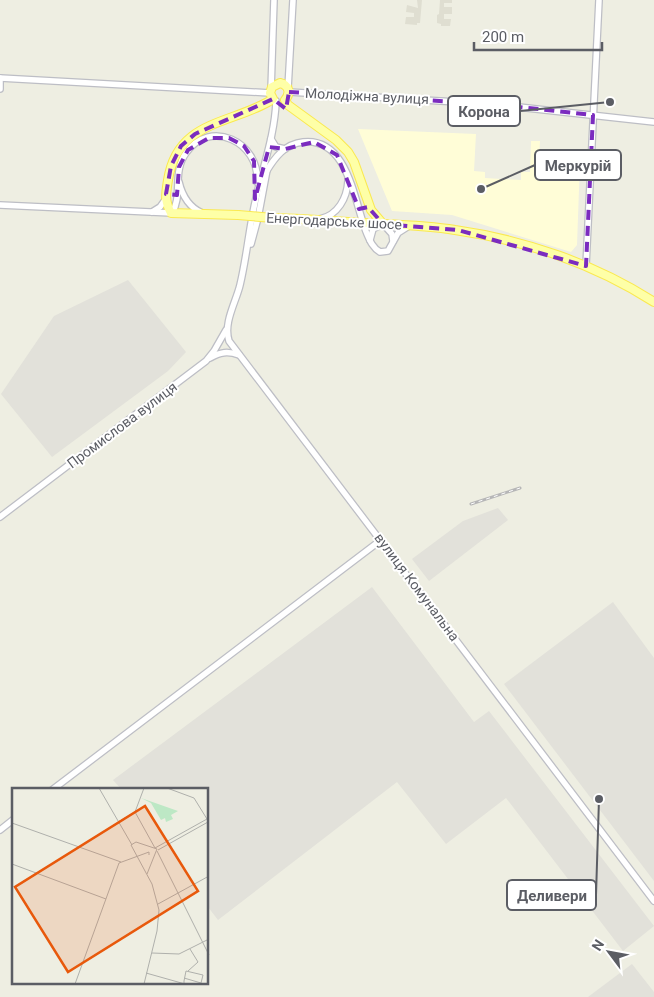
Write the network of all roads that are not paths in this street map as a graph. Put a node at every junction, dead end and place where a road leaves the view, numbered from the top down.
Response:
1 (274, 0) edge
2 (293, 0) edge
3 (599, 0) edge
4 (0, 78) edge
5 (0, 89) edge
6 (272, 95) junction
7 (286, 95) junction
8 (593, 115) junction
9 (275, 118) junction
10 (654, 122) edge
11 (271, 139) junction
12 (285, 149) junction
13 (266, 172) junction
14 (347, 174) junction
15 (178, 175) junction
16 (176, 195) junction
17 (166, 197) junction
18 (255, 199) junction
19 (0, 205) edge
20 (369, 207) junction
21 (359, 209) junction
22 (152, 212) junction
23 (171, 213) junction
24 (204, 214) junction
25 (317, 220) junction
26 (363, 222) junction
27 (383, 224) junction
28 (412, 225) junction
29 (370, 240) junction
30 (393, 243) junction
31 (246, 260) junction
32 (586, 266) junction
33 (654, 302) edge
34 (229, 320) junction
35 (241, 356) junction
36 (206, 361) junction
37 (0, 517) edge
38 (381, 540) junction
39 (55, 788) edge
40 (12, 821) edge
41 (0, 830) edge
42 (654, 901) edge

1 - 6 street
2 - 7 street
3 - 8 street
4 - 5 street
4 - 6 street
6 - 7 street, Молодіжна вулиця
6 - 7 main road
6 - 9 street
6 - 17 main road
7 - 8 street, Молодіжна вулиця
7 - 9 street
7 - 20 main road
8 - 10 street, Молодіжна вулиця
8 - 32 street
9 - 11 street
11 - 12 street
11 - 13 street
11 - 18 street
12 - 13 street
12 - 14 street
13 - 31 street
14 - 21 street
14 - 25 street
15 - 16 street
15 - 18 street
15 - 24 street
16 - 17 street
16 - 23 street
17 - 22 street
17 - 23 main road
18 - 31 street
19 - 22 street, Енергодарське шосе
20 - 21 street
20 - 27 main road
21 - 26 street
22 - 23 street, Енергодарське шосе
23 - 24 main road, Енергодарське шосе
24 - 25 main road, Енергодарське шосе, bridge
25 - 26 main road, Енергодарське шосе
26 - 27 main road, Енергодарське шосе
26 - 29 street
27 - 28 main road, Енергодарське шосе
27 - 29 street
27 - 30 street
28 - 30 street
28 - 32 main road, Енергодарське шосе
29 - 30 street
31 - 34 street, вулиця Комунальна
32 - 33 main road, Енергодарське шосе
34 - 35 street, вулиця Комунальна
34 - 36 street, Промислова вулиця
35 - 36 street
35 - 38 street, вулиця Комунальна
36 - 37 street, Промислова вулиця
38 - 39 street
38 - 42 street, вулиця Комунальна
40 - 41 street

